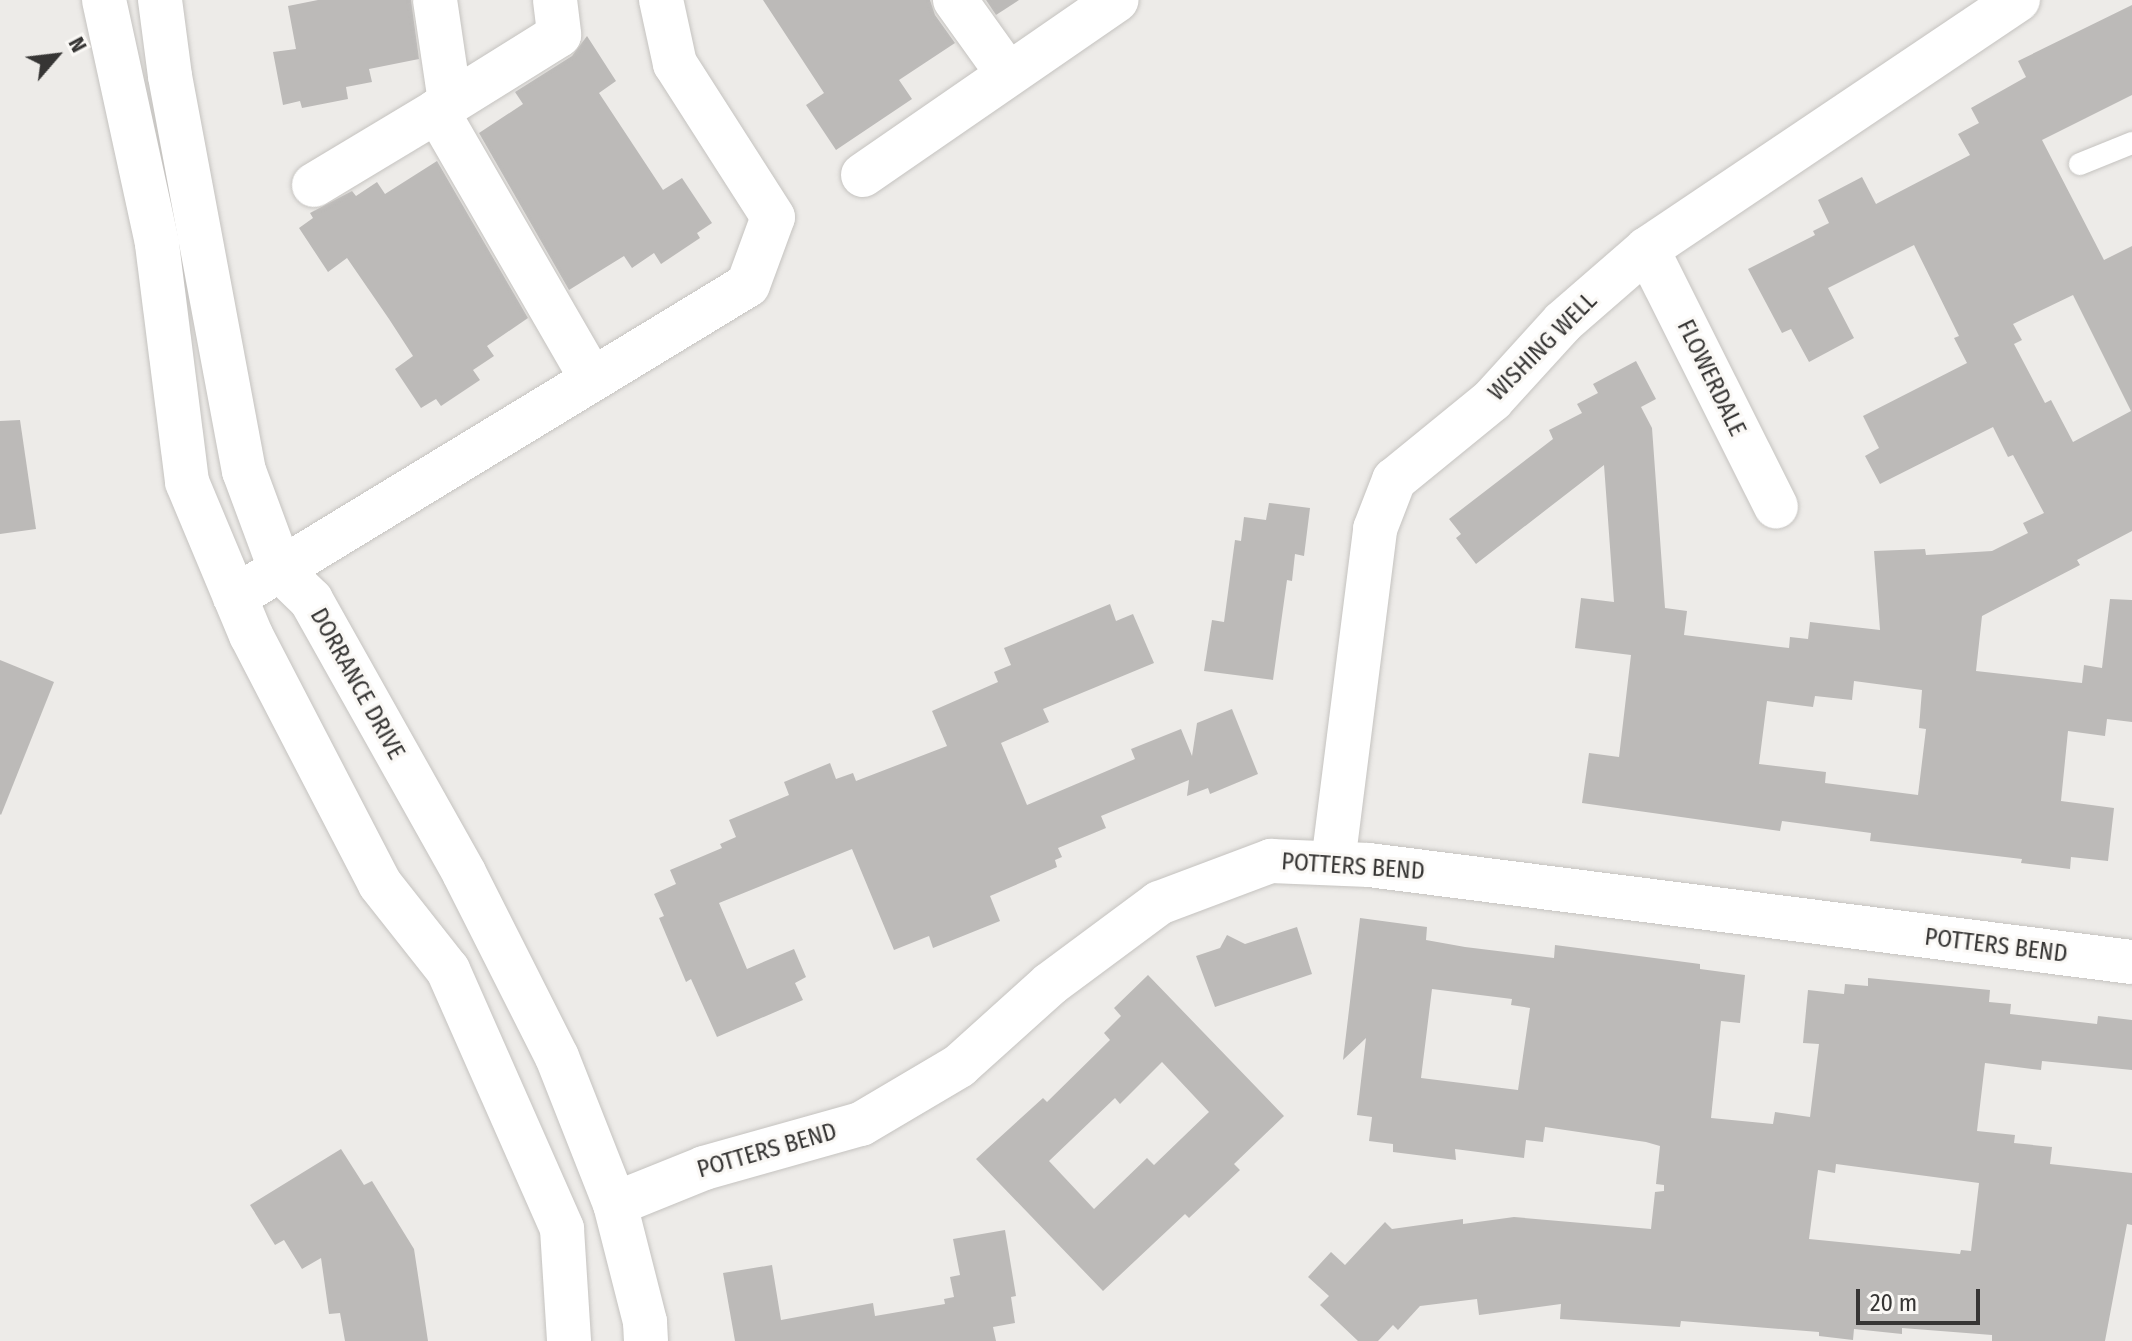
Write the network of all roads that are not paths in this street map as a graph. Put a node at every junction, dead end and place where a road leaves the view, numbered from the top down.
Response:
1 (104, 0) edge
2 (160, 0) edge
3 (435, 0) edge
4 (555, 0) edge
5 (661, 0) edge
6 (955, 0) edge
7 (1117, 0) edge
8 (2018, 0) edge
9 (1008, 74) junction
10 (443, 106) junction
11 (2132, 143) edge
12 (2080, 164) dead end
13 (863, 175) dead end
14 (314, 185) dead end
15 (1647, 249) junction
16 (592, 380) junction
17 (1776, 507) dead end
18 (281, 571) junction
19 (235, 597) junction
20 (1333, 863) junction
21 (2132, 962) edge
22 (615, 1204) junction
23 (562, 1229) junction
24 (569, 1341) edge
25 (646, 1341) edge

1 - 19 street
2 - 18 street, DORRANCE DRIVE
3 - 10 street
4 - 10 street
5 - 16 street
6 - 9 street
7 - 9 street
8 - 15 street, WISHING WELL
9 - 13 street
10 - 14 street
10 - 16 street
11 - 12 lane
15 - 17 street, FLOWERDALE
15 - 20 street, WISHING WELL
16 - 18 street
18 - 19 street
18 - 22 street, DORRANCE DRIVE
19 - 23 street
20 - 21 street, POTTERS BEND
20 - 22 street, POTTERS BEND
22 - 23 street, POTTERS BEND
22 - 25 street, DORRANCE DRIVE
23 - 24 street

